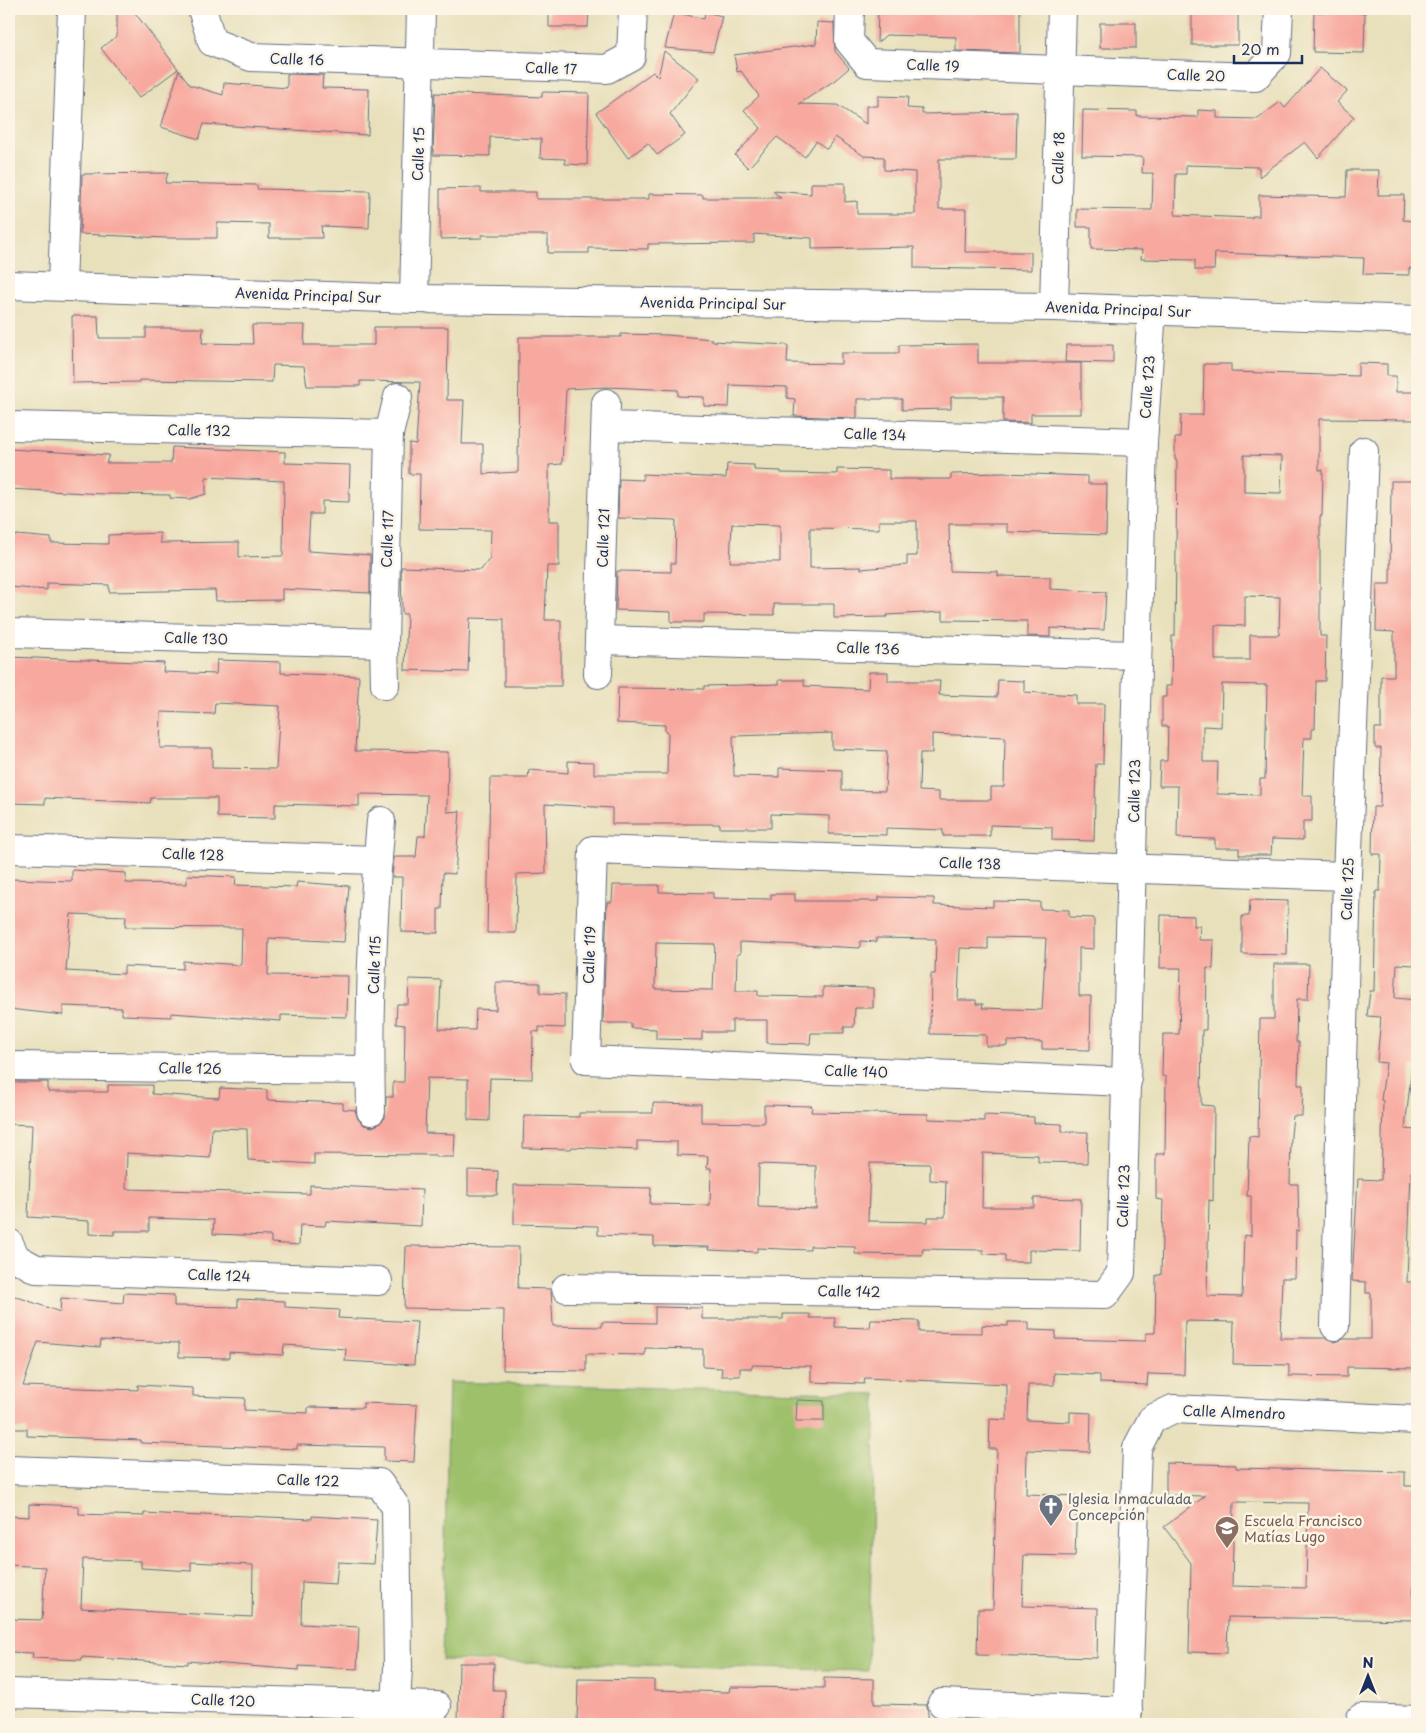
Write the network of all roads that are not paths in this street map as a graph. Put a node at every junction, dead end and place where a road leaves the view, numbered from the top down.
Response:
1 (72, 9) edge
2 (202, 9) edge
3 (421, 9) edge
4 (633, 9) edge
5 (850, 9) edge
6 (1062, 9) edge
7 (1279, 9) edge
8 (420, 64) junction
9 (1060, 69) junction
10 (9, 284) edge
11 (62, 286) junction
12 (414, 299) junction
13 (1054, 307) junction
14 (1152, 310) junction
15 (1417, 320) edge
16 (398, 397) dead end
17 (606, 414) joint
18 (9, 426) edge
19 (389, 434) junction
20 (1144, 442) junction
21 (1364, 451) dead end
22 (9, 633) edge
23 (600, 640) junction
24 (384, 643) junction
25 (1137, 655) junction
26 (598, 674) dead end
27 (385, 685) dead end
28 (381, 821) dead end
29 (9, 849) edge
30 (593, 850) joint
31 (378, 860) junction
32 (1132, 868) junction
33 (1347, 876) junction
34 (586, 1060) joint
35 (9, 1066) edge
36 (370, 1070) junction
37 (1127, 1082) junction
38 (371, 1111) dead end
39 (9, 1243) edge
40 (1121, 1273) joint
41 (378, 1282) dead end
42 (566, 1288) dead end
43 (1335, 1326) dead end
44 (1417, 1420) edge
45 (9, 1470) edge
46 (9, 1693) edge
47 (942, 1703) dead end
48 (396, 1705) junction
49 (437, 1706) dead end
50 (1128, 1718) edge
51 (1361, 1718) dead end
52 (1417, 1720) edge

1 - 11 street
2 - 8 street, Calle 16
3 - 8 street, Calle 15
4 - 8 street, Calle 17
5 - 9 street, Calle 19
6 - 9 street, Calle 18
7 - 9 street, Calle 20
8 - 12 street, Calle 15
9 - 13 street, Calle 18
10 - 11 street, Avenida Principal Sur
11 - 12 street, Avenida Principal Sur
12 - 13 street, Avenida Principal Sur
13 - 14 street, Avenida Principal Sur
14 - 15 street, Avenida Principal Sur
14 - 20 street, Calle 123
16 - 19 street, Calle 117
17 - 20 street, Calle 134
17 - 23 street, Calle 121
18 - 19 street, Calle 132
19 - 24 street, Calle 117
20 - 25 street, Calle 123
21 - 33 street, Calle 125
22 - 24 street, Calle 130
23 - 25 street, Calle 136
23 - 26 street, Calle 121
24 - 27 street, Calle 117
25 - 32 street, Calle 123
28 - 31 street, Calle 115
29 - 31 street, Calle 128
30 - 32 street, Calle 138
30 - 34 street, Calle 119
31 - 36 street, Calle 115
32 - 33 street, Calle 138
32 - 37 street, Calle 123
33 - 43 street, Calle 125
34 - 37 street, Calle 140
35 - 36 street, Calle 126
36 - 38 street, Calle 115
37 - 40 street, Calle 123
39 - 41 street, Calle 124
40 - 42 street, Calle 142
44 - 50 street, Calle Almendro
45 - 48 street, Calle 122
46 - 48 street, Calle 120
47 - 50 street
48 - 49 street, Calle 120
51 - 52 street

